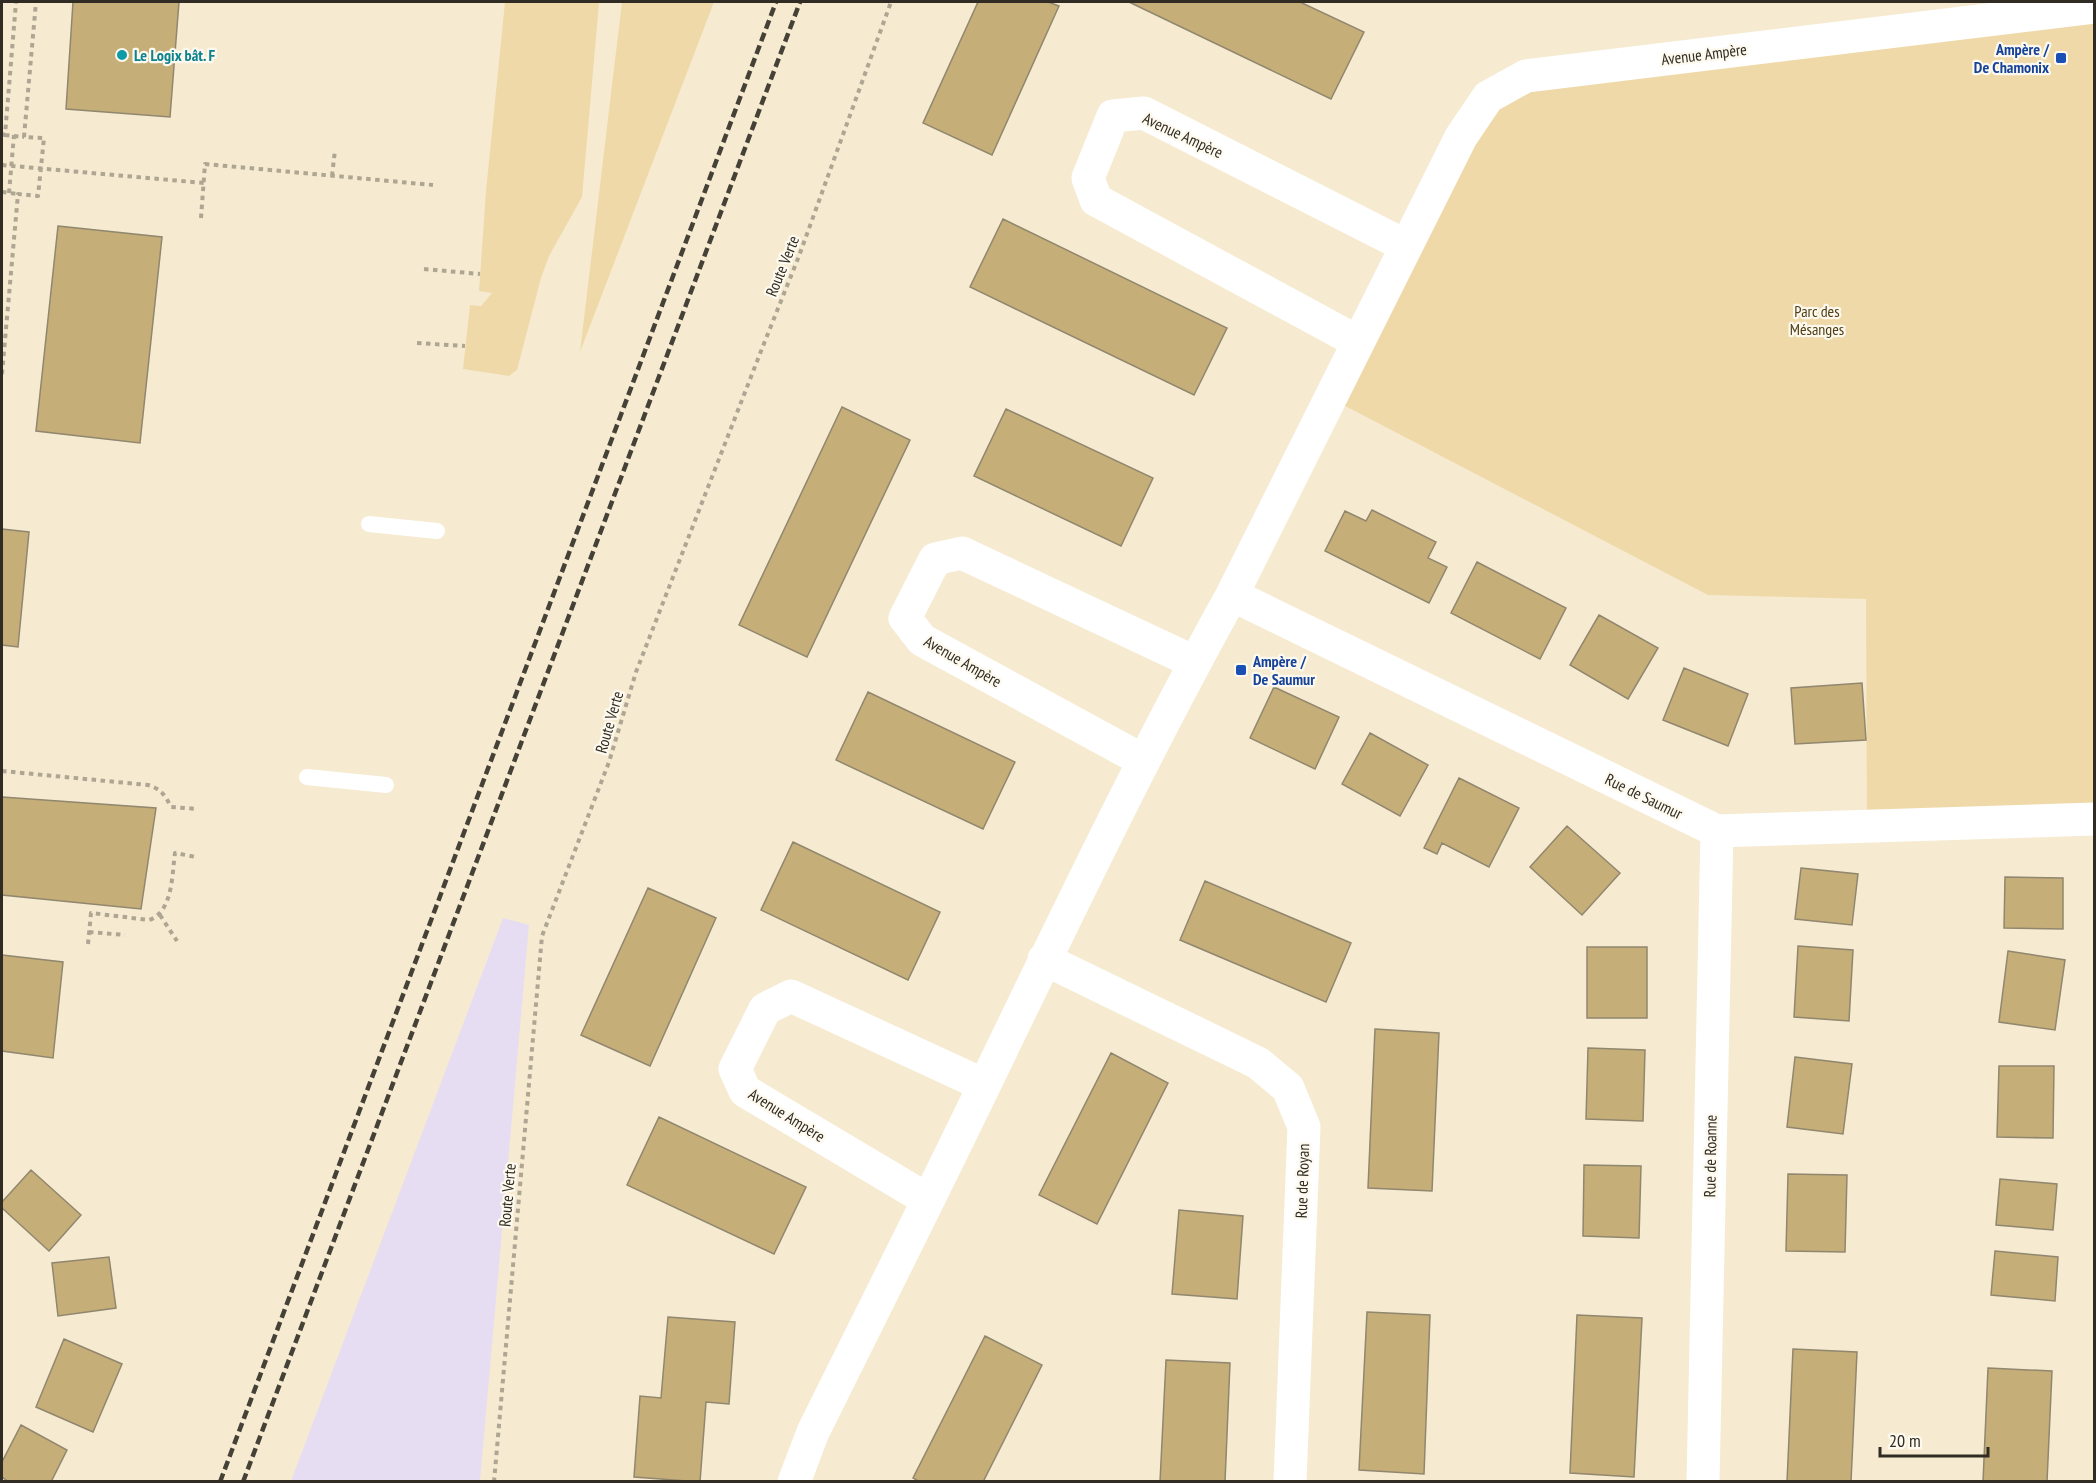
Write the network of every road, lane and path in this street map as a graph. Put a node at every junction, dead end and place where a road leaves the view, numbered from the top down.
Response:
1 (16, 2) edge
2 (36, 2) edge
3 (891, 2) edge
4 (2094, 7) edge
5 (3, 135) edge
6 (14, 135) junction
7 (24, 137) junction
8 (335, 150) dead end
9 (2, 165) edge
10 (11, 167) junction
11 (41, 170) junction
12 (332, 176) junction
13 (204, 183) junction
14 (433, 185) dead end
15 (2, 192) edge
16 (9, 193) junction
17 (18, 194) junction
18 (201, 219) dead end
19 (1406, 246) junction
20 (424, 268) dead end
21 (480, 274) dead end
22 (1358, 342) junction
23 (417, 343) dead end
24 (465, 346) dead end
25 (2, 374) edge
26 (369, 524) dead end
27 (437, 531) dead end
28 (1232, 595) junction
29 (1194, 662) junction
30 (1144, 762) junction
31 (2, 771) edge
32 (307, 777) dead end
33 (386, 785) dead end
34 (198, 809) dead end
35 (2094, 819) edge
36 (1717, 831) junction
37 (196, 857) dead end
38 (160, 915) junction
39 (89, 932) junction
40 (125, 935) dead end
41 (177, 941) dead end
42 (88, 944) dead end
43 (1044, 959) junction
44 (984, 1085) junction
45 (928, 1200) junction
46 (494, 1482) edge
47 (794, 1482) edge
48 (1290, 1482) edge
49 (1703, 1482) edge

1 - 5 path
2 - 7 path
3 - 46 path, Route Verte
4 - 19 street, Avenue Ampère
5 - 6 path
6 - 7 path
6 - 10 path
7 - 11 path
8 - 12 path
9 - 10 path
10 - 11 path
10 - 16 path
11 - 13 path
11 - 17 path
12 - 13 path
12 - 14 path
13 - 18 path
15 - 16 path
16 - 17 path
17 - 25 path
19 - 22 street, Avenue Ampère
19 - 22 street, Avenue Ampère
20 - 21 path
22 - 28 street, Avenue Ampère
23 - 24 path
26 - 27 lane
28 - 29 street, Avenue Ampère
28 - 36 street, Rue de Saumur
29 - 30 street, Avenue Ampère
29 - 30 street, Avenue Ampère
30 - 43 street, Avenue Ampère
31 - 34 path
32 - 33 lane
35 - 36 street, Rue de Saumur
36 - 49 street, Rue de Roanne
37 - 38 path
38 - 39 path
38 - 41 path
39 - 40 path
39 - 42 path
43 - 44 street, Avenue Ampère
43 - 48 street, Rue de Royan
44 - 45 street, Avenue Ampère
44 - 45 street, Avenue Ampère
45 - 47 street, Avenue Ampère

